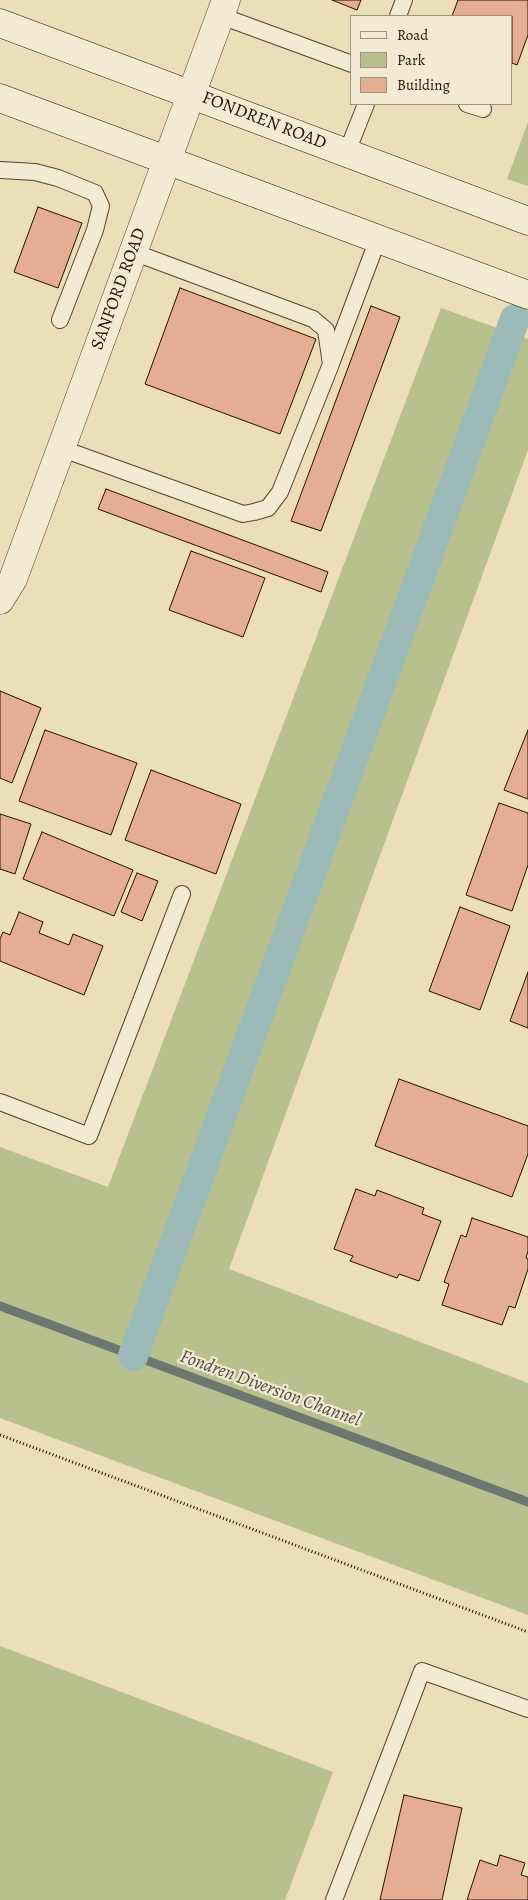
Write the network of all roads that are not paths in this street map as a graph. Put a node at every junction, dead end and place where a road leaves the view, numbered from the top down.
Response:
1 (404, 0) edge
2 (223, 8) edge
3 (398, 15) edge
4 (0, 23) edge
5 (350, 63) edge
6 (191, 94) junction
7 (0, 98) edge
8 (366, 105) edge
9 (470, 105) edge
10 (483, 109) dead end
11 (347, 152) junction
12 (167, 160) junction
13 (2, 170) dead end
14 (528, 220) edge
15 (378, 239) junction
16 (133, 252) junction
17 (528, 295) edge
18 (60, 320) dead end
19 (331, 364) junction
20 (60, 448) junction
21 (6, 589) edge
22 (182, 894) dead end
23 (0, 1102) edge
24 (528, 1708) edge
25 (334, 1900) edge

1 - 3 lane
2 - 5 lane
2 - 6 main road, SANFORD ROAD
4 - 6 main road, FONDREN ROAD
6 - 11 main road, FONDREN ROAD
6 - 12 main road, SANFORD ROAD
7 - 12 main road
8 - 11 lane
9 - 10 lane
11 - 14 main road, FONDREN ROAD
12 - 15 main road
12 - 16 main road, SANFORD ROAD
13 - 18 lane
15 - 17 main road
15 - 19 lane
16 - 19 lane
16 - 20 main road, SANFORD ROAD
19 - 20 lane
20 - 21 main road, SANFORD ROAD
22 - 23 lane
24 - 25 lane

